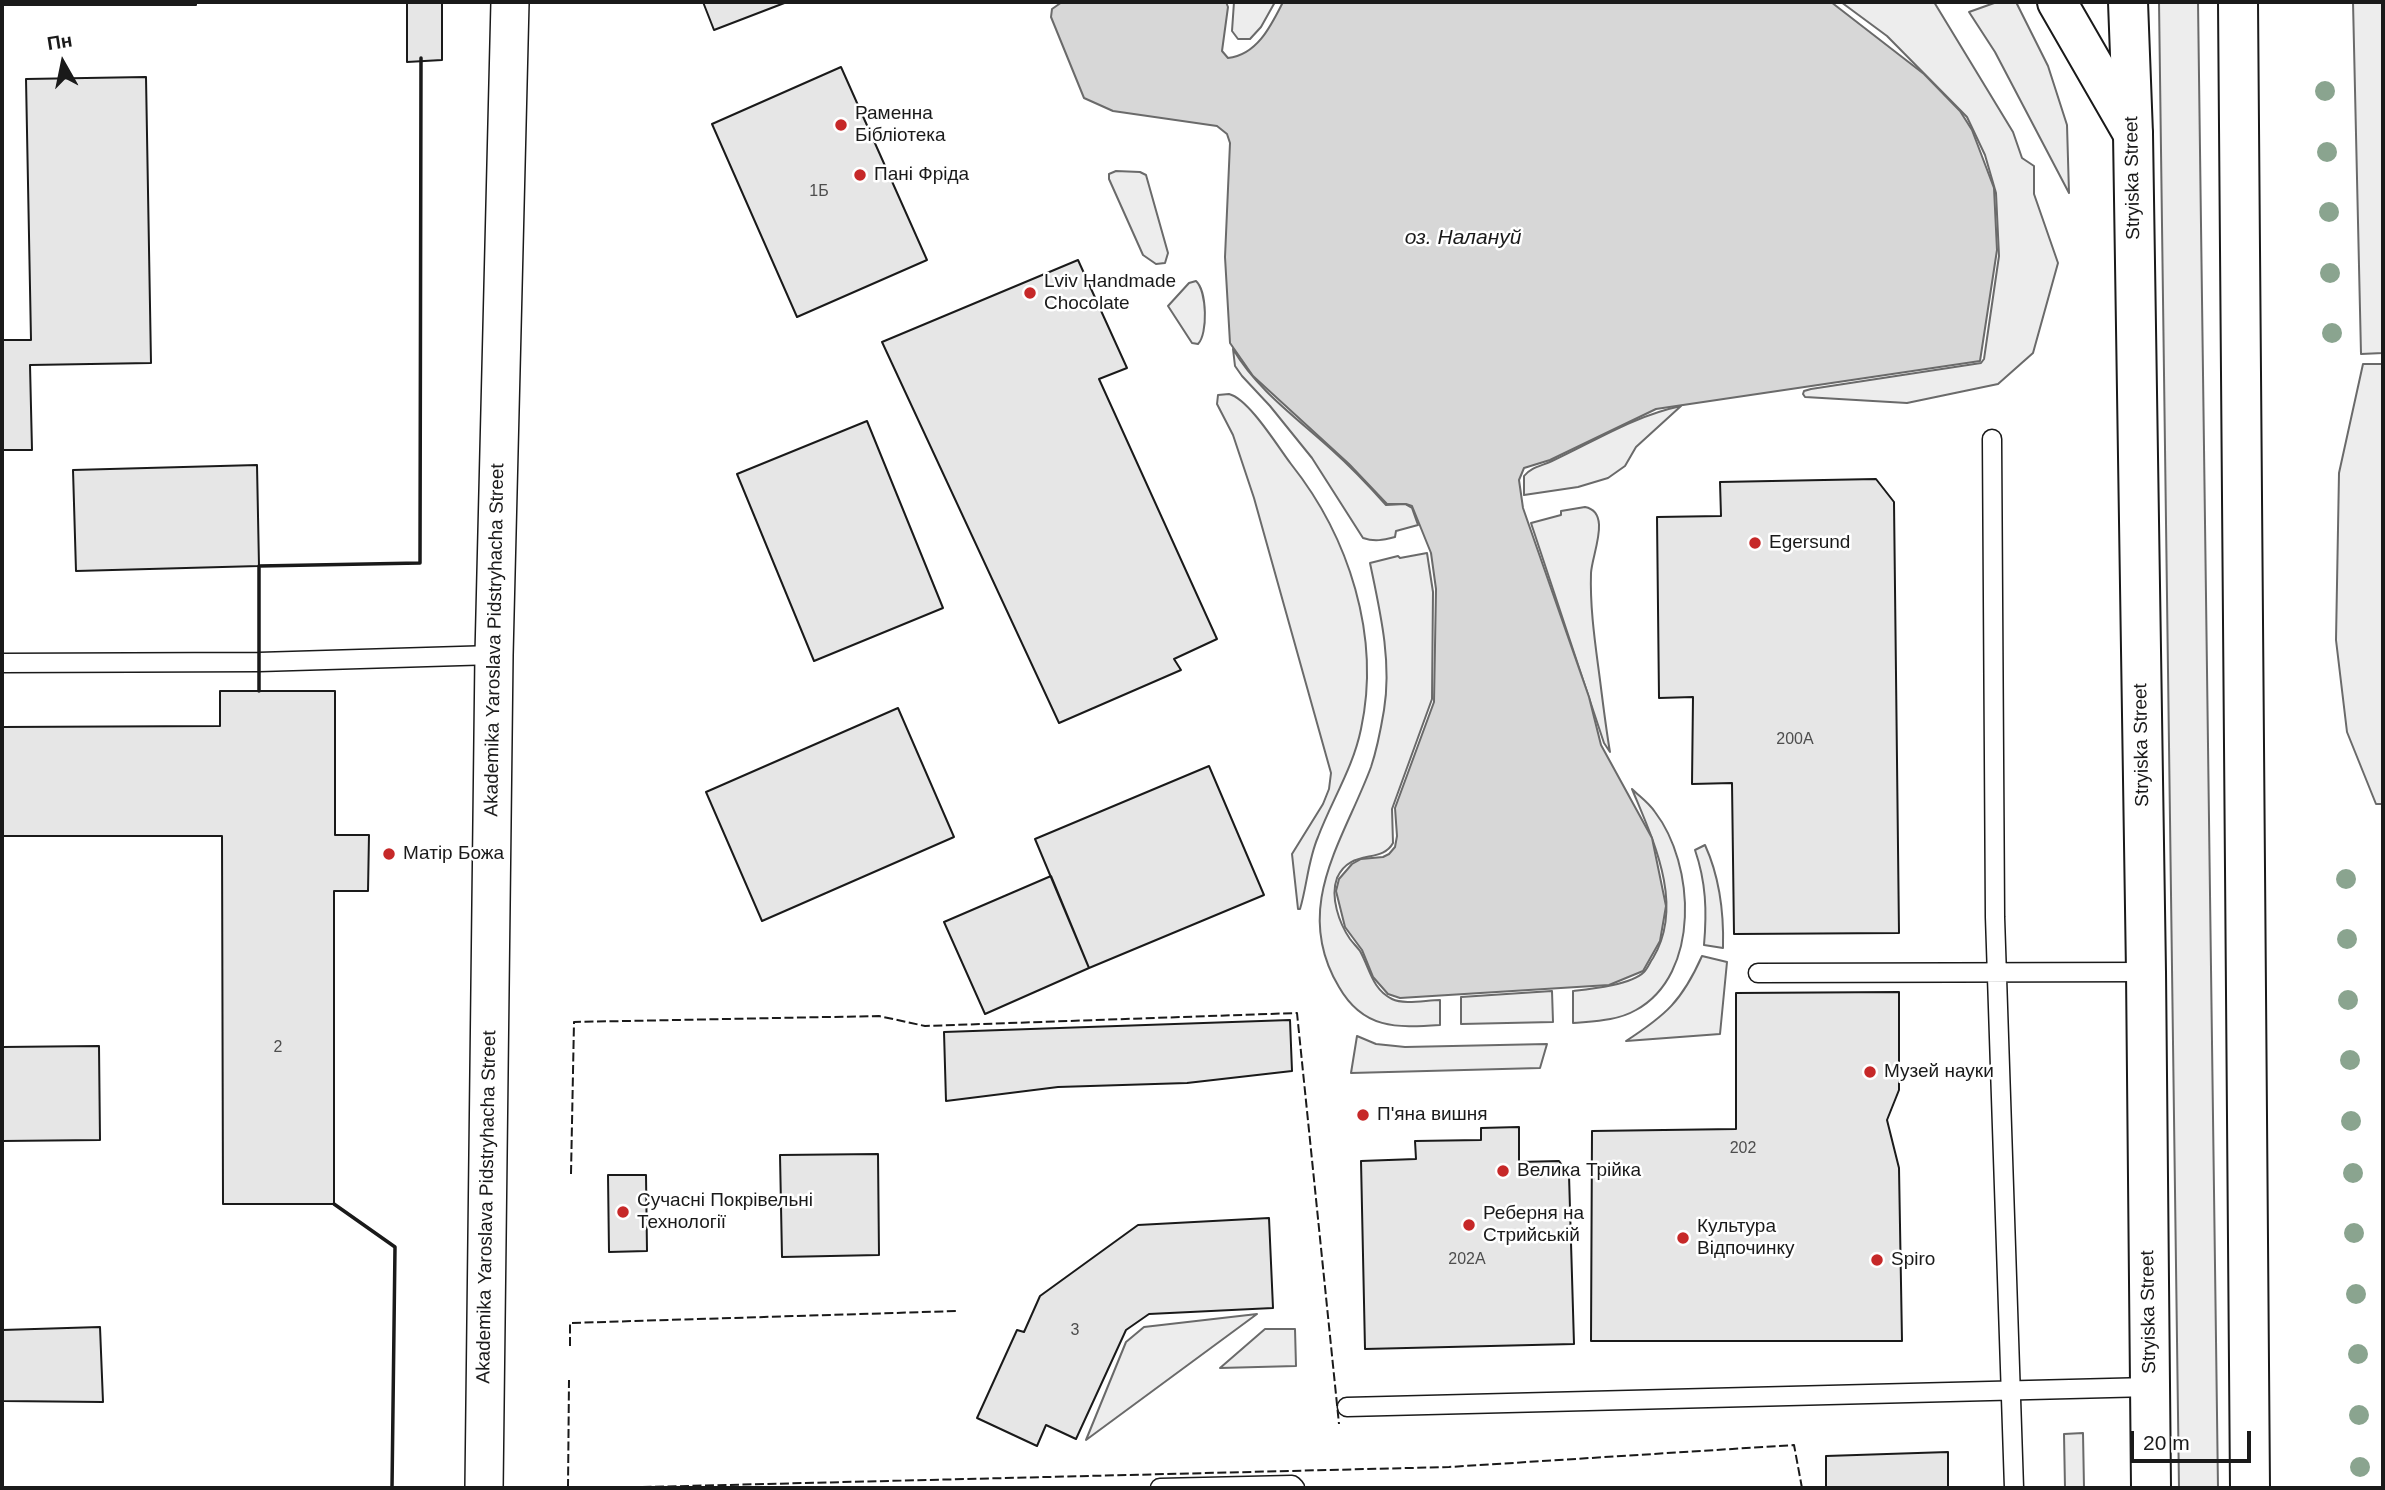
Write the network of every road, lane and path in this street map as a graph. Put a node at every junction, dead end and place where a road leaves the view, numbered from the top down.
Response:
1 (510, 2) edge
2 (2057, 2) edge
3 (2128, 2) edge
4 (2238, 2) edge
5 (2133, 134) junction
6 (1992, 439) dead end
7 (494, 655) junction
8 (2, 663) edge
9 (2146, 972) junction
10 (1758, 973) dead end
11 (1997, 973) junction
12 (2150, 1387) junction
13 (2011, 1390) junction
14 (1347, 1407) dead end
15 (484, 1488) edge
16 (1160, 1488) edge
17 (1295, 1488) edge
18 (2014, 1488) edge
19 (2151, 1488) edge
20 (2250, 1488) edge

1 - 7 street, Akademika Yaroslava Pidstryhacha Street
2 - 5 main road
3 - 5 main road, Stryiska Street
4 - 20 main road
5 - 9 main road, Stryiska Street
6 - 11 lane
7 - 8 lane
7 - 15 street, Akademika Yaroslava Pidstryhacha Street
9 - 11 lane
9 - 12 main road, Stryiska Street
10 - 11 lane
11 - 13 lane
12 - 13 lane
12 - 19 main road, Stryiska Street
13 - 14 lane
13 - 18 lane
16 - 17 lane

